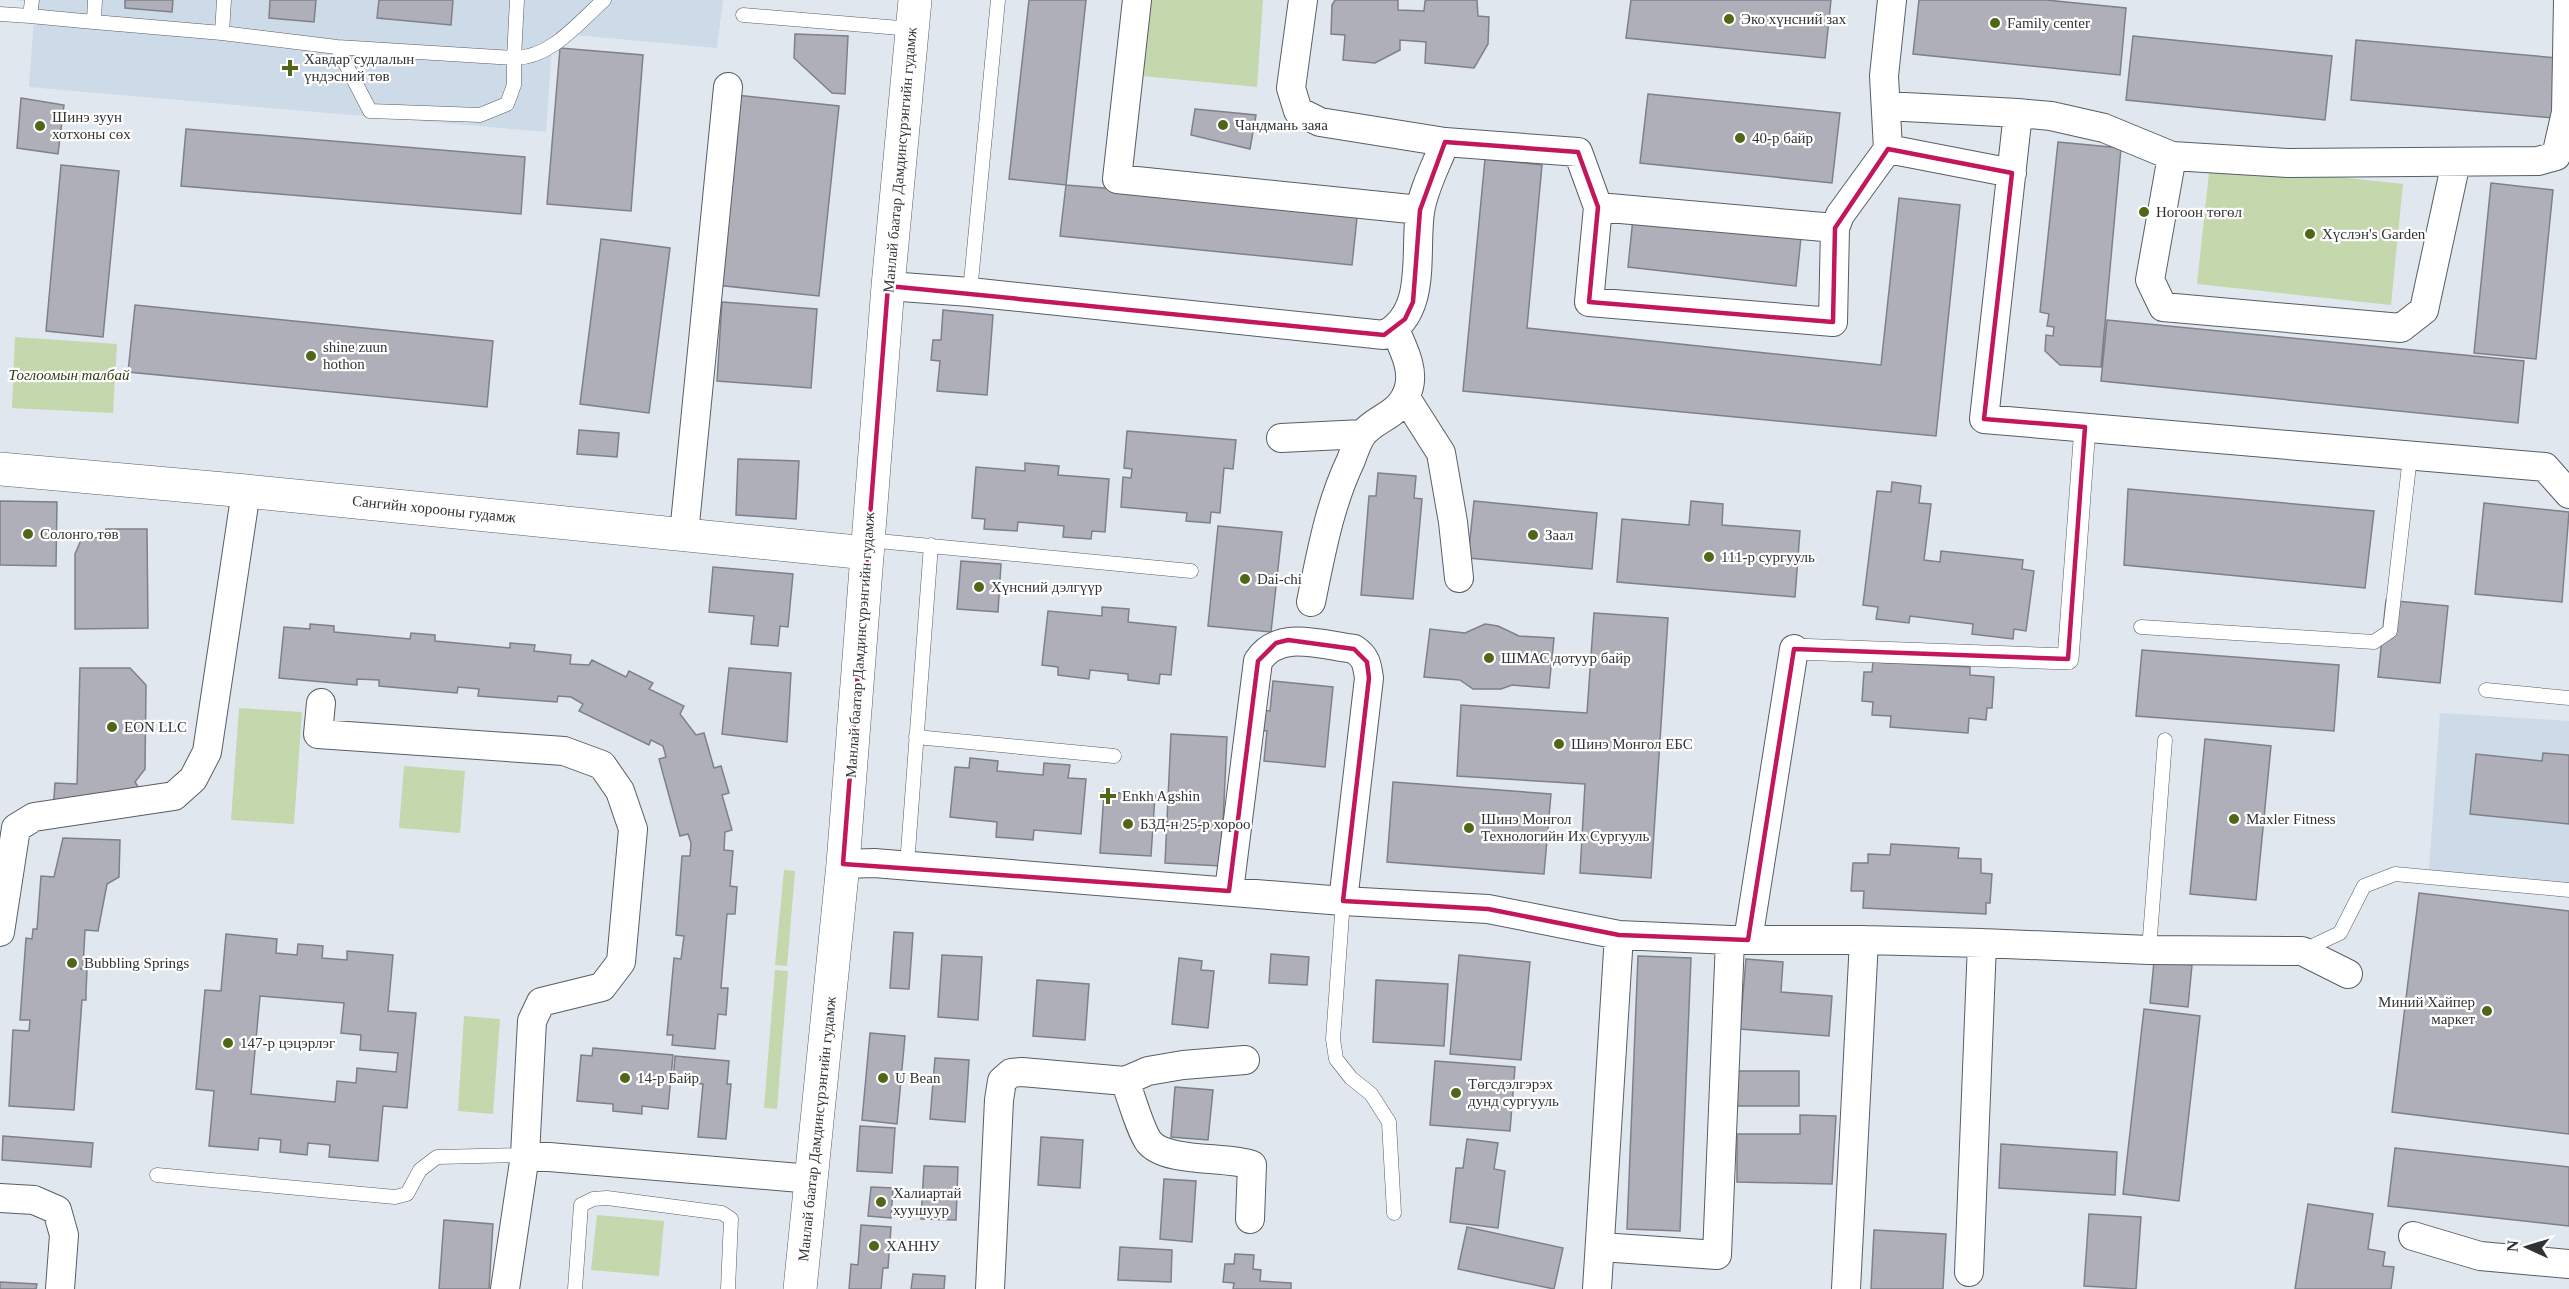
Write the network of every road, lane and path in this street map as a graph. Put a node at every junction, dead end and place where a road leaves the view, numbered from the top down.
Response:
1 (32, 0) edge
2 (95, 0) edge
3 (224, 0) edge
4 (517, 0) edge
5 (604, 0) edge
6 (998, 0) edge
7 (1137, 0) edge
8 (1303, 0) edge
9 (1892, 0) edge
10 (2568, 0) edge
11 (590, 6) edge
12 (0, 14) edge
13 (742, 15) dead end
14 (913, 15) edge
15 (30, 16) junction
16 (94, 22) junction
17 (222, 33) junction
18 (336, 47) junction
19 (514, 58) junction
20 (728, 87) dead end
21 (1886, 106) junction
22 (2019, 113) junction
23 (1445, 142) junction
24 (1888, 148) junction
25 (2172, 156) junction
26 (2456, 162) junction
27 (2012, 173) junction
28 (1598, 207) junction
29 (1420, 210) junction
30 (1835, 228) junction
31 (888, 286) junction
32 (970, 292) junction
33 (1395, 329) junction
34 (1406, 398) junction
35 (2085, 428) junction
36 (1363, 434) junction
37 (1281, 438) dead end
38 (2410, 457) junction
39 (0, 469) edge
40 (246, 491) junction
41 (2569, 494) edge
42 (684, 534) junction
43 (931, 545) junction
44 (868, 546) junction
45 (1191, 571) dead end
46 (1459, 578) dead end
47 (1311, 602) dead end
48 (2141, 627) dead end
49 (1794, 649) joint
50 (2486, 690) dead end
51 (2569, 698) edge
52 (321, 703) dead end
53 (916, 736) junction
54 (2165, 740) dead end
55 (1114, 756) dead end
56 (843, 864) junction
57 (907, 866) junction
58 (2569, 890) edge
59 (1229, 891) junction
60 (1343, 901) junction
61 (0, 932) edge
62 (1619, 935) junction
63 (1739, 940) junction
64 (1864, 940) junction
65 (1982, 943) junction
66 (2149, 950) junction
67 (2302, 951) junction
68 (2348, 974) dead end
69 (1245, 1060) dead end
70 (1125, 1081) junction
71 (525, 1155) junction
72 (157, 1174) dead end
73 (812, 1179) junction
74 (0, 1198) edge
75 (1394, 1213) dead end
76 (1250, 1219) dead end
77 (2413, 1236) dead end
78 (1601, 1247) junction
79 (2569, 1264) edge
80 (1969, 1272) dead end
81 (60, 1289) edge
82 (505, 1289) edge
83 (575, 1289) edge
84 (728, 1289) edge
85 (800, 1289) edge
86 (990, 1289) edge
87 (1597, 1289) edge
88 (1846, 1289) edge

1 - 15 lane
2 - 16 lane
3 - 17 lane
4 - 19 lane
5 - 11 lane
6 - 32 lane
7 - 29 street
8 - 23 street
9 - 21 street
10 - 26 street
11 - 19 lane
12 - 15 lane
13 - 14 lane
14 - 31 main road, Манлай баатар Дамдинсүрэнгийн гудамж
15 - 16 lane
16 - 17 lane
17 - 18 lane
18 - 19 lane
18 - 19 lane
20 - 42 street
21 - 22 street
21 - 24 street
22 - 25 street
22 - 27 street
23 - 28 street
23 - 29 street
24 - 27 street
24 - 30 street
25 - 26 street
25 - 26 street
27 - 35 street
28 - 30 street
28 - 30 street
29 - 33 street
31 - 32 street
31 - 44 main road, Манлай баатар Дамдинсүрэнгийн гудамж
32 - 33 street
33 - 34 street
34 - 36 street
34 - 46 street
35 - 38 street
35 - 49 street
36 - 37 street
36 - 47 street
38 - 41 street
38 - 48 lane
39 - 40 main road, Сангийн хорооны гудамж
40 - 42 main road, Сангийн хорооны гудамж
40 - 61 street
42 - 44 main road, Сангийн хорооны гудамж
43 - 44 lane
43 - 45 lane
43 - 53 lane
44 - 56 main road, Манлай баатар Дамдинсүрэнгийн гудамж
49 - 63 street
50 - 51 lane
52 - 71 street
53 - 55 lane
53 - 57 lane
54 - 66 lane
56 - 57 street
56 - 73 main road, Манлай баатар Дамдинсүрэнгийн гудамж
57 - 59 street
58 - 67 lane
59 - 60 street
59 - 60 street
60 - 62 street
60 - 75 lane
62 - 63 street
62 - 78 street
63 - 64 street
63 - 78 street
64 - 65 street
64 - 88 street
65 - 66 street
65 - 80 street
66 - 67 street
67 - 68 street
69 - 70 street
70 - 76 street
70 - 86 street
71 - 72 lane
71 - 73 street
71 - 82 street
73 - 85 main road, Манлай баатар Дамдинсүрэнгийн гудамж
74 - 81 street
77 - 79 street
78 - 87 street
83 - 84 lane

